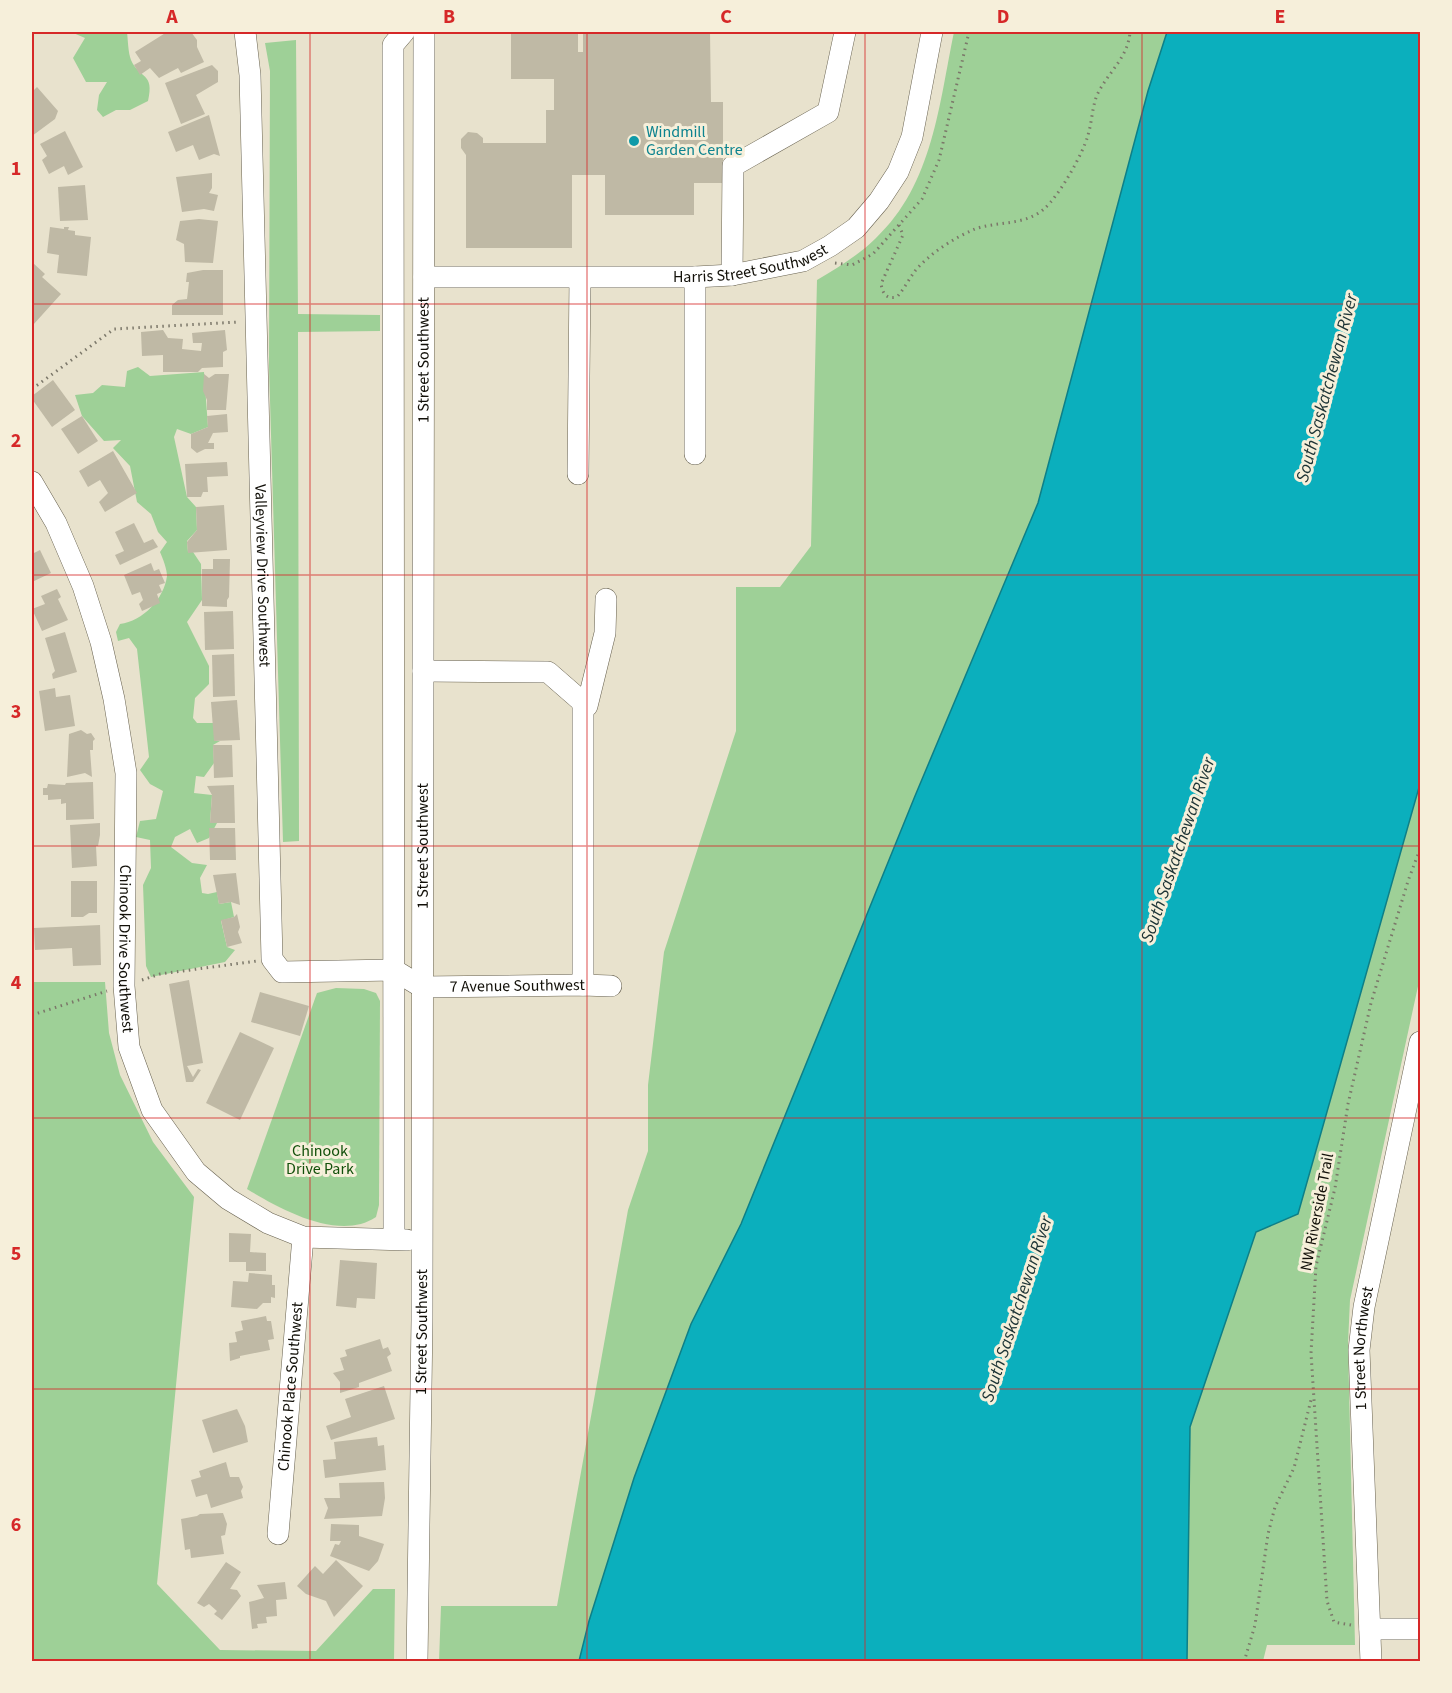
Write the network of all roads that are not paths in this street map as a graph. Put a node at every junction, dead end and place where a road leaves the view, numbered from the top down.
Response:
1 (245, 32) edge
2 (404, 32) edge
3 (424, 32) edge
4 (845, 32) edge
5 (932, 32) edge
6 (732, 275) junction
7 (424, 277) junction
8 (695, 277) junction
9 (580, 278) junction
10 (695, 454) dead end
11 (578, 474) dead end
12 (32, 482) edge
13 (606, 599) dead end
14 (423, 671) junction
15 (583, 702) junction
16 (394, 970) junction
17 (583, 985) junction
18 (611, 986) dead end
19 (422, 987) junction
20 (1420, 1042) edge
21 (303, 1238) junction
22 (394, 1239) junction
23 (421, 1240) junction
24 (278, 1534) dead end
25 (1370, 1629) junction
26 (1420, 1629) edge
27 (417, 1662) edge
28 (1371, 1662) edge

1 - 16 street, Valleyview Drive Southwest
2 - 16 street, 1 Street Southwest
3 - 7 street, 1 Street Southwest
4 - 6 street
5 - 6 street, Harris Street Southwest
6 - 8 street, Harris Street Southwest
7 - 9 street, Harris Street Southwest
7 - 14 street, 1 Street Southwest
8 - 9 street, Harris Street Southwest
8 - 10 street
9 - 11 street
12 - 21 street, Chinook Drive Southwest
13 - 15 street
14 - 15 street
14 - 19 street, 1 Street Southwest
15 - 17 street
16 - 19 street
16 - 22 street, 1 Street Southwest
17 - 18 street, 7 Avenue Southwest
17 - 19 street, 7 Avenue Southwest
19 - 23 street, 1 Street Southwest
20 - 25 street, 1 Street Northwest
21 - 22 street, Chinook Drive Southwest
21 - 24 street, Chinook Place Southwest
22 - 23 street, Chinook Drive Southwest
23 - 27 street, 1 Street Southwest
25 - 26 street
25 - 28 street, 1 Street Northwest

